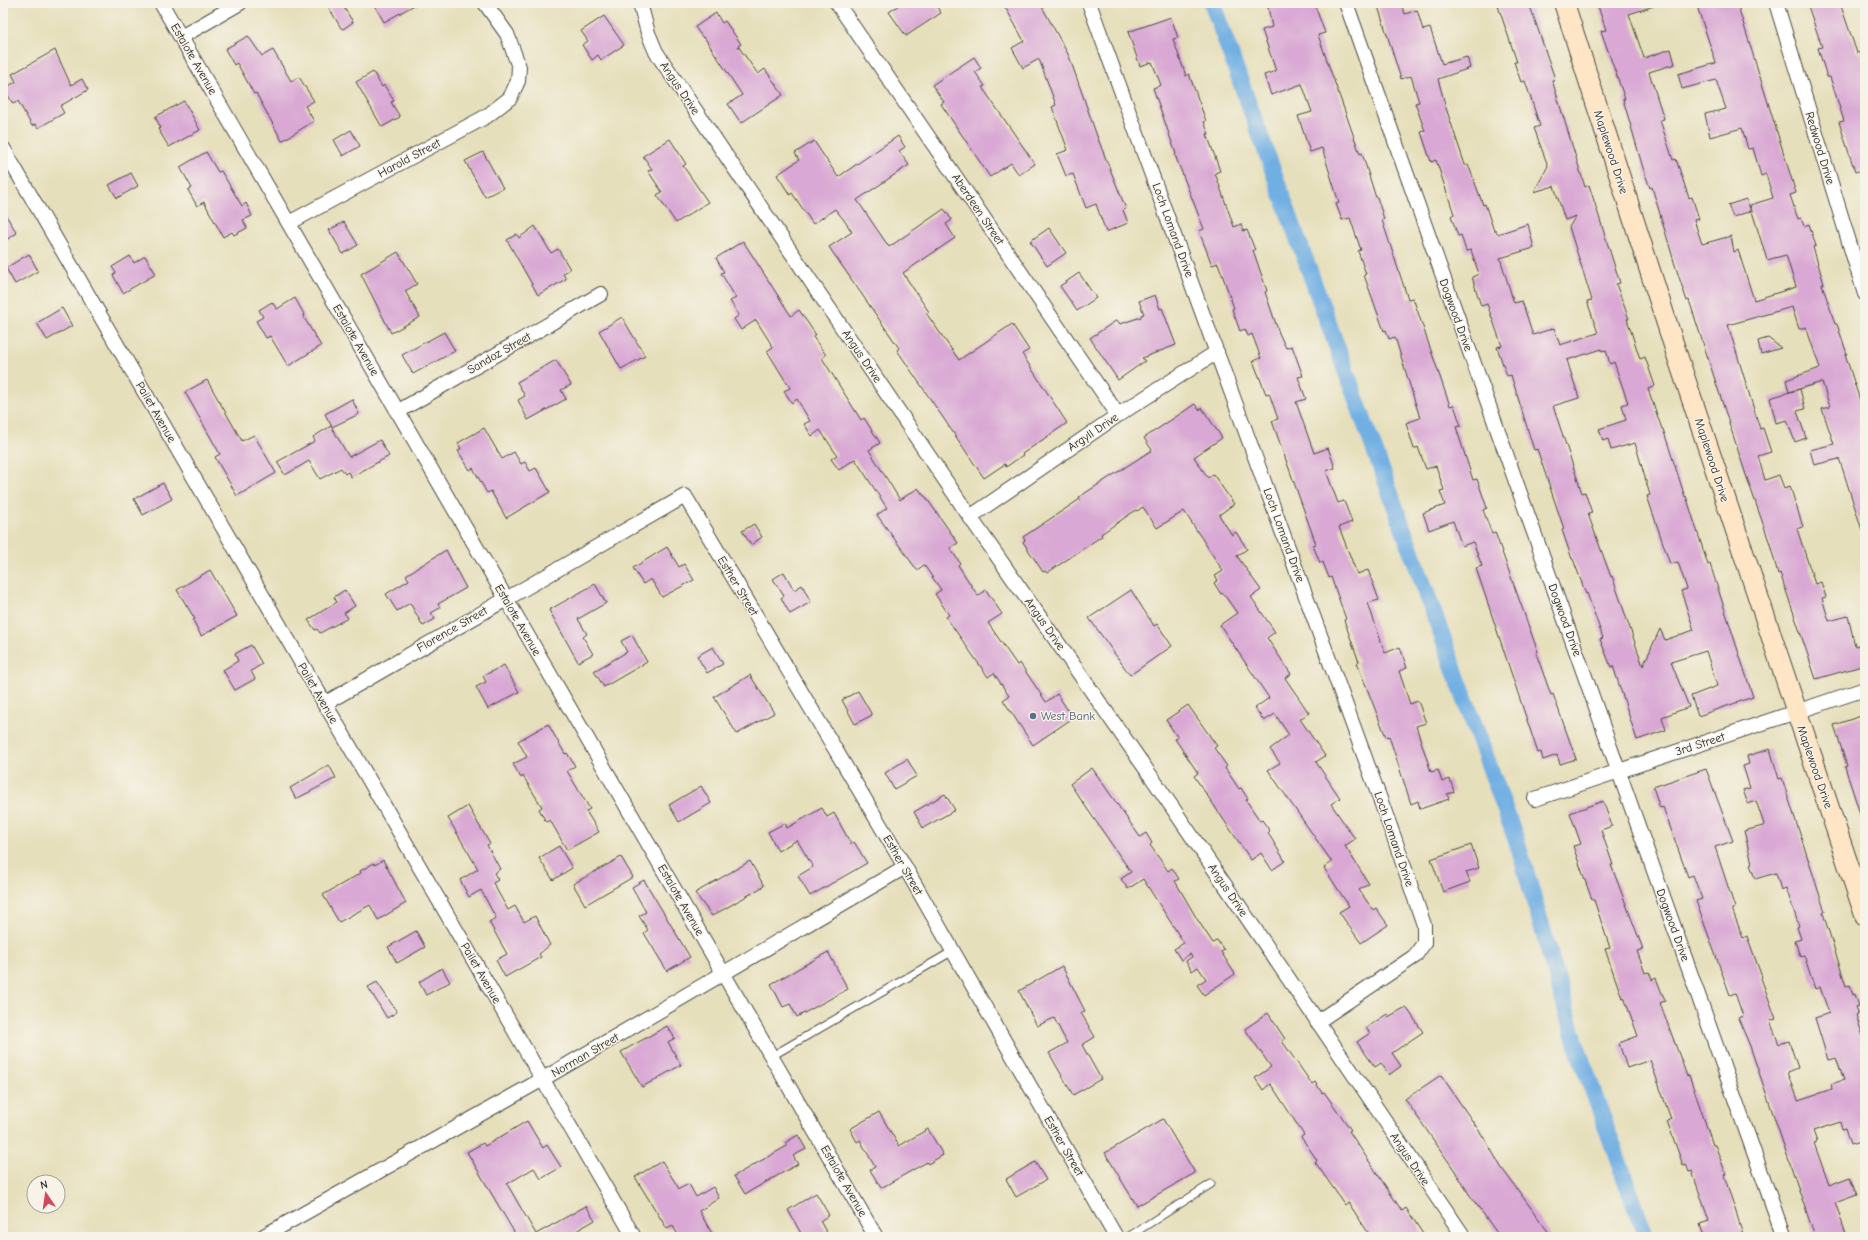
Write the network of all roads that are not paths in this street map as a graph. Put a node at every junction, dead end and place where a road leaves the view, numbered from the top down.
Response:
1 (161, 3) edge
2 (240, 3) edge
3 (485, 3) edge
4 (640, 3) edge
5 (837, 3) edge
6 (1089, 3) edge
7 (1346, 3) edge
8 (1564, 3) edge
9 (1776, 3) edge
10 (180, 37) junction
11 (3, 148) edge
12 (289, 223) junction
13 (601, 294) dead end
14 (1865, 294) edge
15 (1217, 352) junction
16 (397, 412) junction
17 (1118, 414) junction
18 (685, 496) joint
19 (970, 517) junction
20 (506, 598) junction
21 (1865, 689) edge
22 (324, 704) junction
23 (1796, 712) junction
24 (1618, 771) junction
25 (1535, 799) dead end
26 (905, 868) junction
27 (1865, 915) edge
28 (953, 951) junction
29 (724, 973) junction
30 (1317, 1022) junction
31 (772, 1056) junction
32 (543, 1079) junction
33 (1210, 1184) dead end
34 (262, 1237) edge
35 (634, 1237) edge
36 (876, 1237) edge
37 (1116, 1237) edge
38 (1128, 1237) edge
39 (1464, 1237) edge
40 (1784, 1237) edge

1 - 10 street, Estalote Avenue
2 - 10 street
3 - 12 street, Harold Street
4 - 19 street, Angus Drive
5 - 17 street, Aberdeen Street
6 - 15 street, Loch Lomand Drive
7 - 24 street, Dogwood Drive
8 - 23 street, Maplewood Drive
9 - 14 street, Redwood Drive
10 - 12 street, Estalote Avenue
11 - 22 street, Pailet Avenue
12 - 16 street, Estalote Avenue
13 - 16 street, Sandoz Street
15 - 17 street, Argyll Drive
15 - 30 street, Loch Lomand Drive
16 - 20 street, Estalote Avenue
17 - 19 street, Argyll Drive
18 - 20 street, Florence Street
18 - 26 street, Esther Street
19 - 30 street, Angus Drive
20 - 22 street, Florence Street
20 - 29 street, Estalote Avenue
21 - 23 street, 3rd Street
22 - 32 street, Pailet Avenue
23 - 24 street, 3rd Street
23 - 27 street, Maplewood Drive
24 - 25 street, 3rd Street
24 - 40 street, Dogwood Drive
26 - 28 street, Esther Street
26 - 29 street, Norman Street
28 - 31 lane
28 - 37 street, Esther Street
29 - 31 street, Estalote Avenue
29 - 32 street, Norman Street
30 - 39 street, Angus Drive
31 - 36 street, Estalote Avenue
32 - 34 street, Norman Street
32 - 35 street, Pailet Avenue
33 - 38 lane

